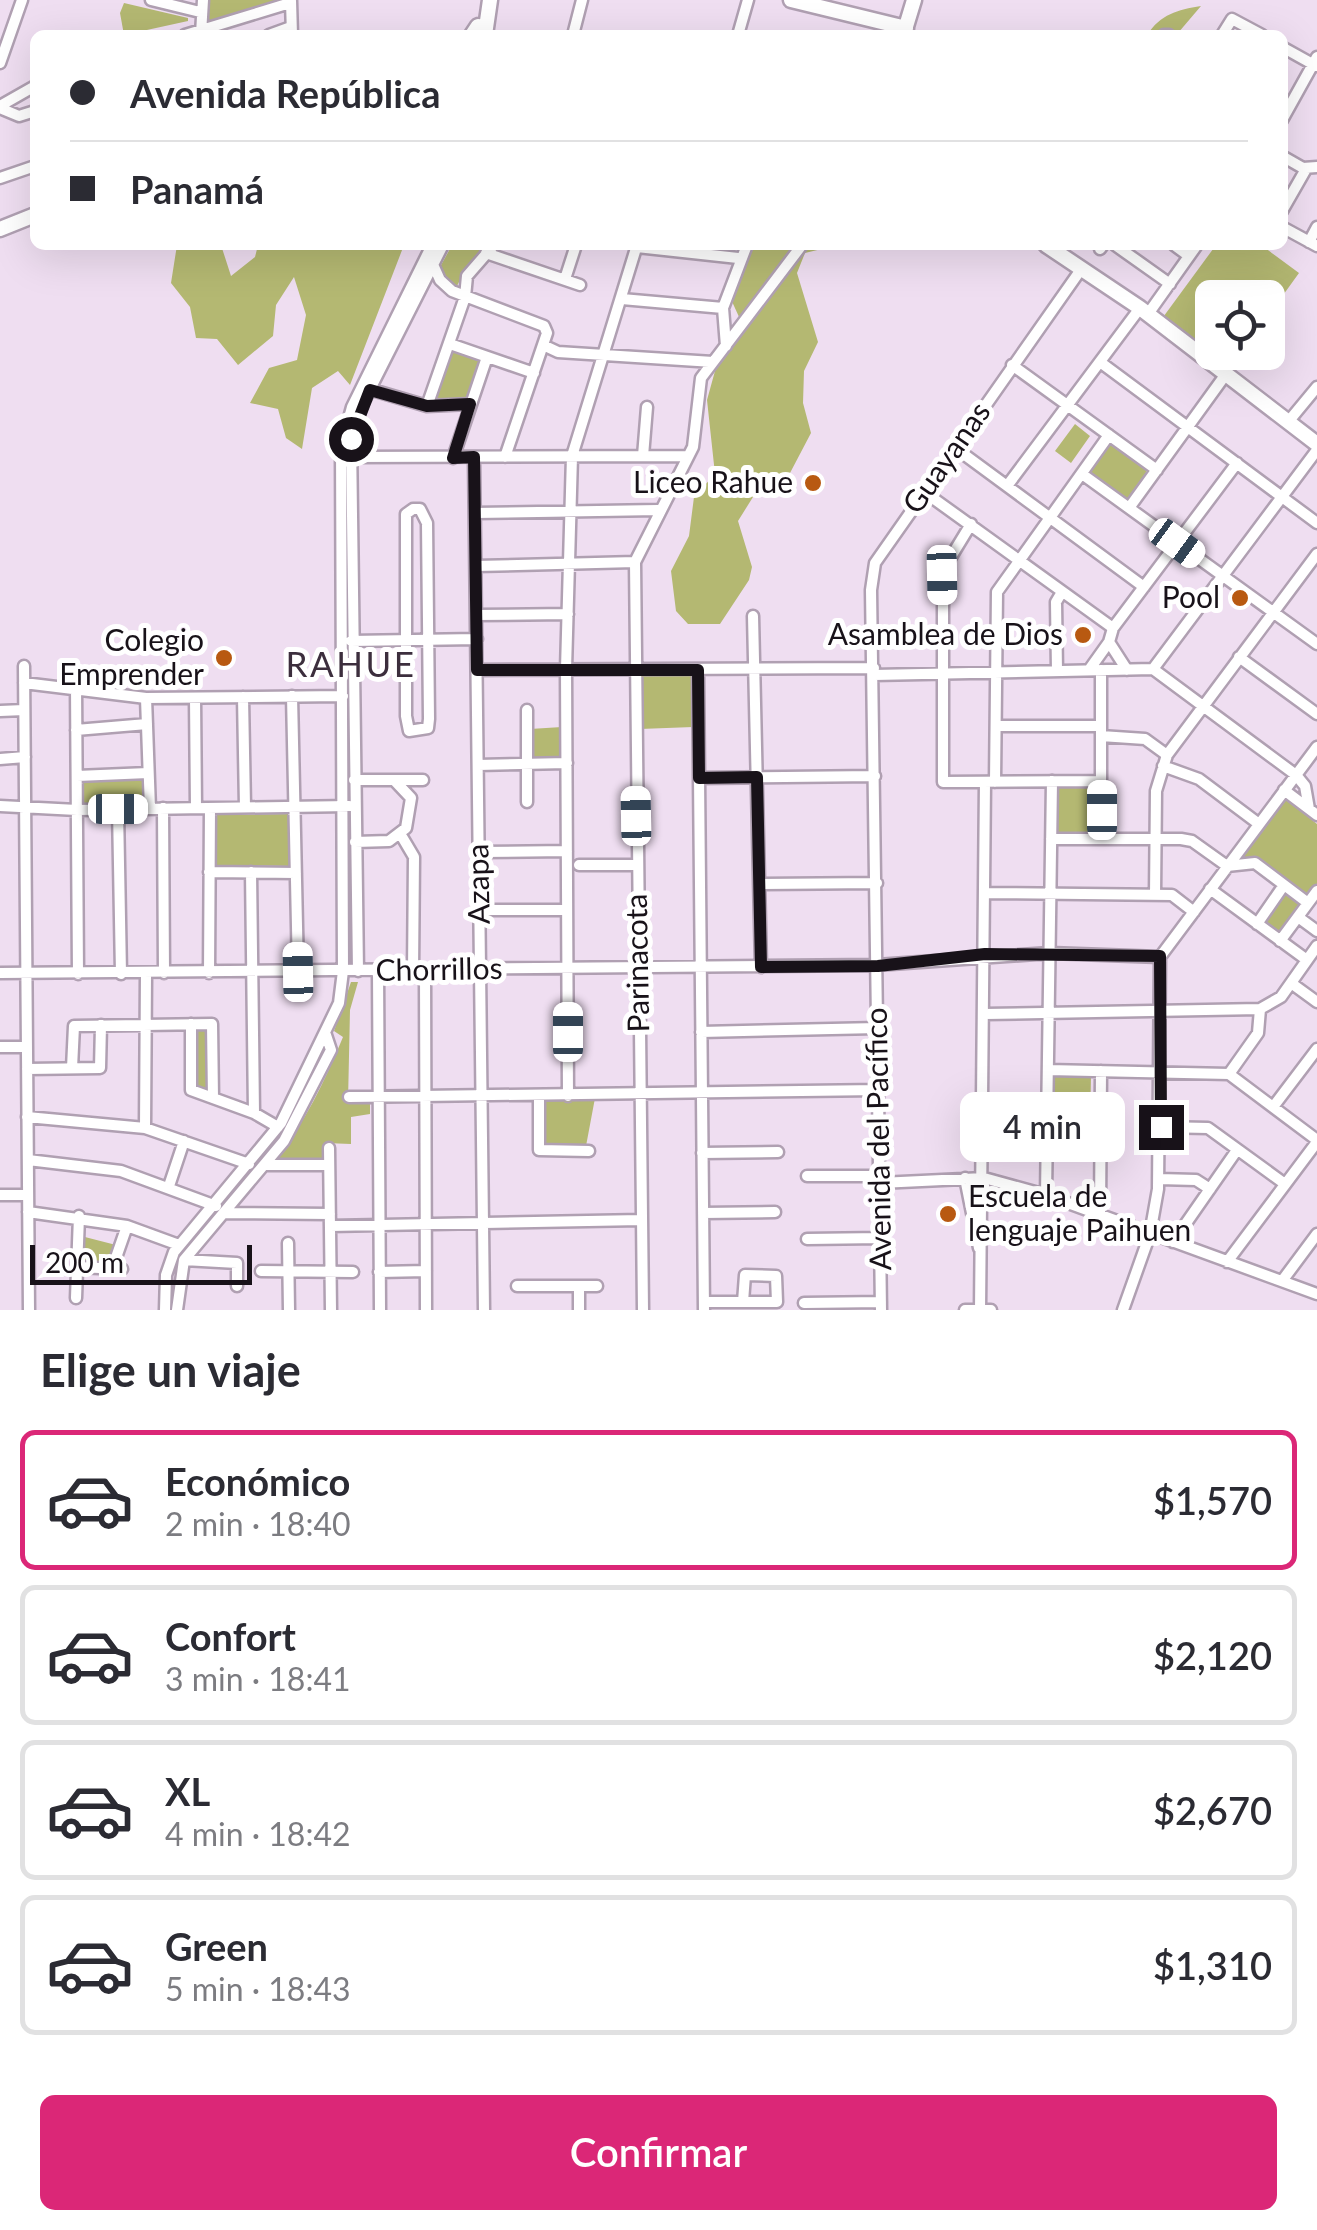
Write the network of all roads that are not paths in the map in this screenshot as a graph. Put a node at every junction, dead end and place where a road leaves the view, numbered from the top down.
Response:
1 (22, 0) edge
2 (151, 0) edge
3 (480, 0) edge
4 (490, 0) edge
5 (582, 0) edge
6 (748, 0) edge
7 (791, 0) edge
8 (914, 0) edge
9 (291, 1) edge
10 (201, 6) edge
11 (209, 30) edge
12 (292, 30) edge
13 (478, 30) edge
14 (479, 30) edge
15 (573, 30) edge
16 (739, 30) edge
17 (901, 30) edge
18 (905, 30) edge
19 (1225, 30) edge
20 (1252, 30) edge
21 (1288, 50) edge
22 (0, 63) edge
23 (1316, 63) edge
24 (30, 89) edge
25 (1288, 96) edge
26 (0, 107) edge
27 (30, 112) edge
28 (30, 168) edge
29 (1309, 170) edge
30 (0, 178) edge
31 (1317, 182) edge
32 (1288, 201) edge
33 (30, 217) edge
34 (1317, 227) edge
35 (0, 229) edge
36 (1288, 230) edge
37 (1313, 244) edge
38 (429, 250) edge
39 (430, 250) edge
40 (441, 250) edge
41 (489, 250) edge
42 (492, 250) edge
43 (574, 250) edge
44 (636, 250) edge
45 (671, 250) edge
46 (744, 250) edge
47 (798, 250) edge
48 (1054, 250) edge
49 (1122, 250) edge
50 (1181, 250) edge
51 (1193, 250) edge
52 (1189, 256) junction
53 (738, 258) junction
54 (432, 263) junction
55 (1082, 268) junction
56 (565, 280) junction
57 (1170, 284) junction
58 (580, 285) dead end
59 (466, 297) junction
60 (622, 299) junction
61 (723, 308) junction
62 (1144, 311) junction
63 (450, 344) junction
64 (543, 345) junction
65 (726, 346) junction
66 (603, 354) junction
67 (487, 357) junction
68 (713, 362) junction
69 (1100, 362) junction
70 (1012, 366) junction
71 (534, 373) junction
72 (1226, 374) junction
73 (367, 388) junction
74 (1317, 388) edge
75 (470, 404) junction
76 (1067, 405) junction
77 (427, 406) junction
78 (647, 406) dead end
79 (1288, 422) junction
80 (1188, 427) junction
81 (1109, 435) junction
82 (1317, 447) edge
83 (954, 448) junction
84 (572, 456) junction
85 (643, 456) junction
86 (688, 456) junction
87 (350, 457) junction
88 (474, 457) junction
89 (505, 457) junction
90 (453, 458) junction
91 (1237, 463) junction
92 (1157, 470) junction
93 (1082, 474) junction
94 (1006, 486) junction
95 (923, 491) junction
96 (1282, 497) junction
97 (1130, 508) junction
98 (658, 510) junction
99 (570, 512) junction
100 (475, 513) junction
101 (1050, 518) junction
102 (1317, 523) edge
103 (971, 524) junction
104 (1177, 543) junction
105 (1317, 554) edge
106 (1020, 560) junction
107 (635, 562) junction
108 (569, 564) junction
109 (476, 566) junction
110 (1223, 576) junction
111 (1144, 587) junction
112 (1062, 592) junction
113 (1273, 612) junction
114 (568, 614) junction
115 (476, 615) junction
116 (754, 616) dead end
117 (1113, 628) junction
118 (477, 639) junction
119 (354, 640) junction
120 (406, 640) junction
121 (429, 640) junction
122 (340, 641) junction
123 (1316, 641) edge
124 (1110, 642) junction
125 (1239, 657) junction
126 (24, 666) dead end
127 (566, 669) junction
128 (634, 669) junction
129 (754, 669) junction
130 (1154, 669) junction
131 (477, 670) junction
132 (698, 670) junction
133 (1095, 670) junction
134 (1126, 670) junction
135 (1057, 671) junction
136 (874, 672) junction
137 (944, 672) junction
138 (996, 672) junction
139 (24, 683) junction
140 (76, 686) junction
141 (292, 696) junction
142 (341, 696) junction
143 (354, 696) junction
144 (243, 697) junction
145 (146, 698) junction
146 (195, 698) junction
147 (1204, 705) junction
148 (24, 710) junction
149 (527, 710) dead end
150 (0, 712) edge
151 (1317, 714) edge
152 (147, 724) junction
153 (996, 726) junction
154 (76, 730) junction
155 (1101, 731) junction
156 (1317, 747) edge
157 (25, 758) junction
158 (0, 759) edge
159 (1165, 760) junction
160 (566, 763) junction
161 (526, 764) junction
162 (478, 766) junction
163 (148, 773) junction
164 (1296, 775) junction
165 (77, 776) junction
166 (875, 776) junction
167 (757, 777) junction
168 (699, 778) junction
169 (354, 780) junction
170 (394, 780) junction
171 (423, 780) dead end
172 (1052, 781) junction
173 (1102, 781) junction
174 (990, 782) junction
175 (1284, 790) junction
176 (527, 802) dead end
177 (0, 806) edge
178 (25, 806) junction
179 (349, 806) junction
180 (295, 807) junction
181 (163, 808) junction
182 (196, 808) junction
183 (210, 808) junction
184 (245, 808) junction
185 (118, 809) junction
186 (150, 809) junction
187 (77, 810) junction
188 (1313, 812) edge
189 (1259, 824) junction
190 (401, 835) junction
191 (1052, 838) junction
192 (1102, 838) junction
193 (1156, 838) junction
194 (355, 842) junction
195 (567, 850) junction
196 (479, 852) junction
197 (578, 865) dead end
198 (636, 865) junction
199 (1227, 866) junction
200 (209, 872) junction
201 (251, 872) junction
202 (296, 872) junction
203 (876, 882) junction
204 (759, 884) junction
205 (1284, 885) junction
206 (1210, 889) junction
207 (1317, 892) edge
208 (985, 893) junction
209 (1050, 894) junction
210 (1155, 895) junction
211 (1308, 903) junction
212 (480, 910) junction
213 (567, 910) junction
214 (1194, 912) junction
215 (1298, 917) junction
216 (1257, 924) junction
217 (1317, 931) edge
218 (1280, 941) junction
219 (1317, 946) edge
220 (1050, 953) junction
221 (985, 954) junction
222 (1160, 956) junction
223 (1307, 960) junction
224 (878, 966) junction
225 (761, 967) junction
226 (638, 968) junction
227 (700, 968) junction
228 (567, 969) junction
229 (480, 970) junction
230 (358, 971) junction
231 (378, 971) junction
232 (419, 971) junction
233 (252, 972) junction
234 (298, 972) junction
235 (343, 972) junction
236 (0, 973) edge
237 (209, 973) junction
238 (78, 974) junction
239 (121, 974) junction
240 (146, 974) junction
241 (164, 974) junction
242 (26, 975) junction
243 (1291, 983) junction
244 (1317, 1002) edge
245 (1260, 1009) junction
246 (1160, 1012) junction
247 (985, 1014) junction
248 (1049, 1014) junction
249 (145, 1024) junction
250 (191, 1024) junction
251 (101, 1026) junction
252 (878, 1028) junction
253 (701, 1032) junction
254 (332, 1036) junction
255 (27, 1047) junction
256 (0, 1048) edge
257 (1317, 1049) edge
258 (72, 1068) junction
259 (27, 1069) junction
260 (1048, 1070) junction
261 (1101, 1071) junction
262 (1161, 1072) junction
263 (1228, 1074) junction
264 (307, 1085) junction
265 (879, 1090) junction
266 (640, 1094) junction
267 (702, 1094) junction
268 (379, 1096) junction
269 (425, 1096) junction
270 (482, 1096) junction
271 (539, 1096) junction
272 (568, 1096) junction
273 (350, 1097) dead end
274 (213, 1098) junction
275 (1272, 1107) junction
276 (254, 1113) junction
277 (27, 1116) junction
278 (1047, 1126) junction
279 (1161, 1127) junction
280 (145, 1128) junction
281 (278, 1128) junction
282 (1100, 1128) junction
283 (1317, 1140) edge
284 (184, 1141) junction
285 (329, 1148) dead end
286 (1237, 1150) junction
287 (589, 1151) dead end
288 (778, 1152) dead end
289 (702, 1153) junction
290 (28, 1160) junction
291 (248, 1164) junction
292 (264, 1165) junction
293 (329, 1165) junction
294 (806, 1176) dead end
295 (965, 1178) junction
296 (984, 1178) junction
297 (1159, 1178) junction
298 (880, 1179) junction
299 (1285, 1184) junction
300 (169, 1186) junction
301 (1210, 1189) junction
302 (0, 1195) edge
303 (1046, 1195) junction
304 (28, 1196) junction
305 (214, 1204) junction
306 (28, 1212) junction
307 (774, 1212) dead end
308 (224, 1213) junction
309 (703, 1214) junction
310 (1100, 1214) junction
311 (79, 1216) junction
312 (330, 1220) junction
313 (641, 1220) junction
314 (483, 1223) junction
315 (426, 1224) junction
316 (379, 1225) junction
317 (127, 1226) junction
318 (1150, 1234) junction
319 (1317, 1234) edge
320 (880, 1238) junction
321 (807, 1239) dead end
322 (1173, 1242) junction
323 (288, 1243) dead end
324 (178, 1245) junction
325 (238, 1250) dead end
326 (982, 1253) junction
327 (184, 1260) junction
328 (1227, 1262) junction
329 (238, 1263) junction
330 (77, 1268) junction
331 (426, 1271) junction
332 (262, 1272) dead end
333 (288, 1272) junction
334 (330, 1272) junction
335 (354, 1272) dead end
336 (380, 1272) junction
337 (1282, 1281) junction
338 (237, 1286) dead end
339 (517, 1286) dead end
340 (579, 1286) junction
341 (597, 1286) dead end
342 (1317, 1294) edge
343 (76, 1298) dead end
344 (743, 1302) dead end
345 (804, 1303) dead end
346 (704, 1306) edge
347 (881, 1306) edge
348 (29, 1310) edge
349 (165, 1310) edge
350 (177, 1310) edge
351 (289, 1310) edge
352 (330, 1310) edge
353 (380, 1310) edge
354 (426, 1310) edge
355 (484, 1310) edge
356 (579, 1310) edge
357 (642, 1310) edge
358 (965, 1310) edge
359 (980, 1310) edge
360 (991, 1310) edge
361 (1123, 1310) edge

1 - 22 street
2 - 10 street
3 - 13 main road
4 - 14 main road
5 - 15 street
6 - 16 street
7 - 17 main road
8 - 18 main road
9 - 11 street
9 - 12 street
19 - 20 street
21 - 23 street
23 - 25 street
24 - 26 street
26 - 27 street
28 - 30 street
29 - 31 street
29 - 32 street
33 - 35 main road
34 - 37 street
36 - 37 street
38 - 73 street
39 - 54 street
40 - 54 street
41 - 59 street
42 - 56 street
43 - 56 street
44 - 60 street
45 - 53 street
46 - 53 street
47 - 65 street, Parinacota
48 - 55 main road
49 - 57 street
50 - 52 street
51 - 52 street
52 - 57 street
53 - 61 street
54 - 59 street
54 - 73 street
55 - 62 main road
55 - 70 street, Guayanas
56 - 58 street
57 - 62 street
59 - 63 street
59 - 64 street
60 - 61 street
60 - 66 street
61 - 65 street
62 - 69 street
62 - 72 main road
63 - 67 street
63 - 77 street
64 - 66 street
64 - 71 street
65 - 68 street, Parinacota
66 - 68 street
66 - 84 street
67 - 71 street
67 - 75 street
68 - 86 street, Parinacota
69 - 76 street
69 - 80 street
70 - 76 street
70 - 83 street, Guayanas
71 - 89 street
72 - 79 main road
72 - 80 street
73 - 77 street
73 - 87 street
73 - 122 street
74 - 79 street
75 - 77 street
75 - 90 street
76 - 81 street
76 - 94 street
78 - 85 street
79 - 82 main road
80 - 91 street
80 - 92 street
81 - 92 street
81 - 93 street
82 - 96 street
83 - 94 street
83 - 95 street, Guayanas
84 - 85 street
84 - 89 street
84 - 99 street
85 - 86 street
86 - 98 street, Parinacota
87 - 90 street
87 - 119 street
88 - 89 street
88 - 90 street
88 - 100 street, Azapa
91 - 96 street
91 - 104 street
92 - 97 street
93 - 97 street
93 - 101 street
94 - 101 street
95 - 103 street
95 - 136 street, Guayanas
96 - 102 street
96 - 110 street
97 - 104 street
98 - 99 street
98 - 107 street, Parinacota
99 - 100 street
99 - 108 street
100 - 109 street, Azapa
101 - 106 street
101 - 111 street
103 - 106 street
103 - 137 street
104 - 110 street
104 - 111 street
105 - 113 street
106 - 112 street
106 - 138 street
107 - 108 street
107 - 128 street, Parinacota
108 - 109 street
108 - 114 street
109 - 115 street, Azapa
110 - 113 street
110 - 130 street
111 - 117 street
112 - 117 street
112 - 135 street
113 - 123 street
113 - 125 street
114 - 115 street
114 - 127 street
115 - 118 street, Azapa
116 - 129 street
117 - 124 street
118 - 121 street
118 - 131 street, Azapa
119 - 120 street
119 - 122 street
119 - 143 street
120 - 121 street
120 - 121 street
120 - 121 street
122 - 142 street
124 - 133 street
124 - 134 street
125 - 147 street
125 - 151 street
126 - 139 street
127 - 128 street
127 - 131 street
127 - 160 street
128 - 132 street
128 - 198 street, Parinacota
129 - 132 street
129 - 136 street
129 - 167 street
130 - 134 street
130 - 147 street
131 - 162 street, Azapa
132 - 168 street
133 - 134 street
133 - 135 street
133 - 155 street
135 - 138 street
136 - 137 street
136 - 166 street, Avenida del Pacífico
137 - 138 street
137 - 174 street
138 - 153 street
139 - 140 street
139 - 148 street
140 - 145 street
140 - 154 street
141 - 142 street
141 - 144 street
141 - 180 street
142 - 143 street
142 - 179 street
143 - 169 street
144 - 146 street
144 - 184 street
145 - 146 street
145 - 152 street
146 - 182 street
147 - 159 street
147 - 164 street
148 - 150 street
148 - 157 street
149 - 161 street
152 - 154 street
152 - 163 street
153 - 155 street
153 - 174 street
154 - 165 street
155 - 159 street
155 - 173 street
156 - 164 street
157 - 158 street
157 - 178 street
159 - 189 street
159 - 193 street
160 - 161 street
160 - 195 street
161 - 162 street
161 - 176 street
162 - 196 street, Azapa
163 - 165 street
163 - 186 street
164 - 175 street
164 - 188 street
165 - 187 street
166 - 167 street
166 - 203 street, Avenida del Pacífico
167 - 168 street
167 - 204 street
168 - 227 street
169 - 170 street
169 - 179 street
170 - 171 street
170 - 190 street
172 - 173 street
172 - 174 street
172 - 191 street
173 - 192 street
174 - 208 street
175 - 188 street
175 - 189 street
177 - 178 street
178 - 187 street
178 - 242 street
179 - 180 street
179 - 194 street
179 - 235 street
180 - 184 street
180 - 202 street
181 - 182 street
181 - 186 street
181 - 241 street
182 - 183 street
183 - 184 street
183 - 200 street
185 - 186 street
185 - 187 street
185 - 239 street
187 - 238 street
189 - 199 street
190 - 194 street
190 - 232 street
191 - 192 street
191 - 209 street
192 - 193 street
193 - 199 street
193 - 210 street
194 - 230 street
195 - 196 street
195 - 213 street
196 - 212 street, Azapa
197 - 198 street
198 - 226 street, Parinacota
199 - 205 street
199 - 206 street
200 - 201 street
200 - 237 street
201 - 202 street
201 - 233 street
202 - 234 street
203 - 204 street
203 - 224 street, Avenida del Pacífico
204 - 225 street
205 - 211 street
205 - 216 street
206 - 214 street
206 - 216 street
207 - 211 street
208 - 209 street
208 - 221 street
209 - 210 street
209 - 220 street
210 - 214 street
211 - 215 street
212 - 213 street
212 - 229 street, Azapa
213 - 228 street
214 - 222 street
215 - 217 street
215 - 218 street
216 - 218 street
218 - 223 street
219 - 223 street
220 - 221 street, Chorrillos
220 - 222 street, Chorrillos
220 - 248 street
221 - 224 street, Chorrillos
221 - 247 street
222 - 246 street
223 - 243 street
224 - 225 street, Chorrillos
224 - 252 street, Avenida del Pacífico
225 - 227 street, Chorrillos
226 - 227 street, Chorrillos
226 - 228 street, Chorrillos
226 - 266 street, Parinacota
227 - 253 street
228 - 229 street, Chorrillos
228 - 272 street
229 - 232 street, Chorrillos
229 - 270 street, Azapa
230 - 231 street, Chorrillos
230 - 235 street, Chorrillos
231 - 232 street, Chorrillos
231 - 268 street
232 - 269 street
233 - 234 street, Chorrillos
233 - 237 street, Chorrillos
233 - 276 street
234 - 235 street, Chorrillos
235 - 254 street
236 - 242 street, Chorrillos
237 - 241 street, Chorrillos
238 - 239 street, Chorrillos
238 - 242 street, Chorrillos
239 - 240 street, Chorrillos
240 - 241 street, Chorrillos
240 - 249 street
242 - 255 street
243 - 244 street
243 - 245 street
245 - 246 street
245 - 263 street
246 - 248 street
246 - 262 street
247 - 248 street
247 - 296 street
248 - 260 street
249 - 250 street
249 - 251 street
249 - 280 street
250 - 274 street
250 - 274 street
251 - 258 street
251 - 258 street
252 - 253 street
252 - 265 street, Avenida del Pacífico
253 - 267 street
254 - 264 street
254 - 264 street
255 - 256 street
255 - 259 street
257 - 275 street
258 - 259 street
259 - 277 street
260 - 261 street
260 - 278 street
261 - 262 street
261 - 282 street
262 - 263 street
262 - 279 street
263 - 275 street
264 - 281 street
264 - 292 street
265 - 267 street
265 - 298 street, Avenida del Pacífico
266 - 267 street
266 - 272 street
266 - 313 street, Parinacota
267 - 289 street
268 - 269 street
268 - 273 street
268 - 316 street
269 - 270 street
269 - 315 street
270 - 271 street
270 - 314 street, Azapa
271 - 272 street
271 - 287 street
274 - 276 street
275 - 283 street
276 - 281 street
277 - 280 street
277 - 290 street
278 - 282 street
278 - 303 street
279 - 286 street
279 - 297 street
280 - 284 street
281 - 291 street
282 - 310 street
283 - 299 street
284 - 291 street
284 - 300 street
285 - 293 street
286 - 299 street
286 - 301 street
288 - 289 street
289 - 309 street
290 - 300 street
290 - 304 street
291 - 305 street
292 - 293 street
292 - 308 street
293 - 312 street
294 - 298 street
295 - 296 street
295 - 298 street
295 - 326 street
296 - 303 street
296 - 326 street
297 - 301 street
297 - 318 street
298 - 320 street, Avenida del Pacífico
299 - 328 street
300 - 305 street
301 - 322 street
302 - 304 street
303 - 310 street
304 - 306 street
305 - 308 street
305 - 324 street
306 - 311 street
306 - 348 street
307 - 309 street
308 - 312 street
308 - 327 street
309 - 346 street
310 - 318 street
311 - 317 street
311 - 330 street
312 - 316 street
312 - 334 street
313 - 314 street
313 - 357 street, Parinacota
314 - 315 street
314 - 355 street, Azapa
315 - 316 street
315 - 331 street
316 - 336 street
317 - 324 street
317 - 330 street
318 - 322 street
318 - 361 street
319 - 337 street
320 - 321 street
320 - 347 street, Avenida del Pacífico
322 - 328 street
323 - 333 street
324 - 349 street
325 - 329 street
326 - 359 street
327 - 329 street
327 - 350 street
328 - 337 street
329 - 338 street
330 - 343 street
331 - 336 street
331 - 354 street
332 - 333 street
333 - 334 street
333 - 351 street
334 - 335 street
334 - 352 street
336 - 353 street
337 - 342 street
339 - 340 street
340 - 341 street
340 - 356 street
344 - 346 street
345 - 347 street
358 - 359 street
359 - 360 street

